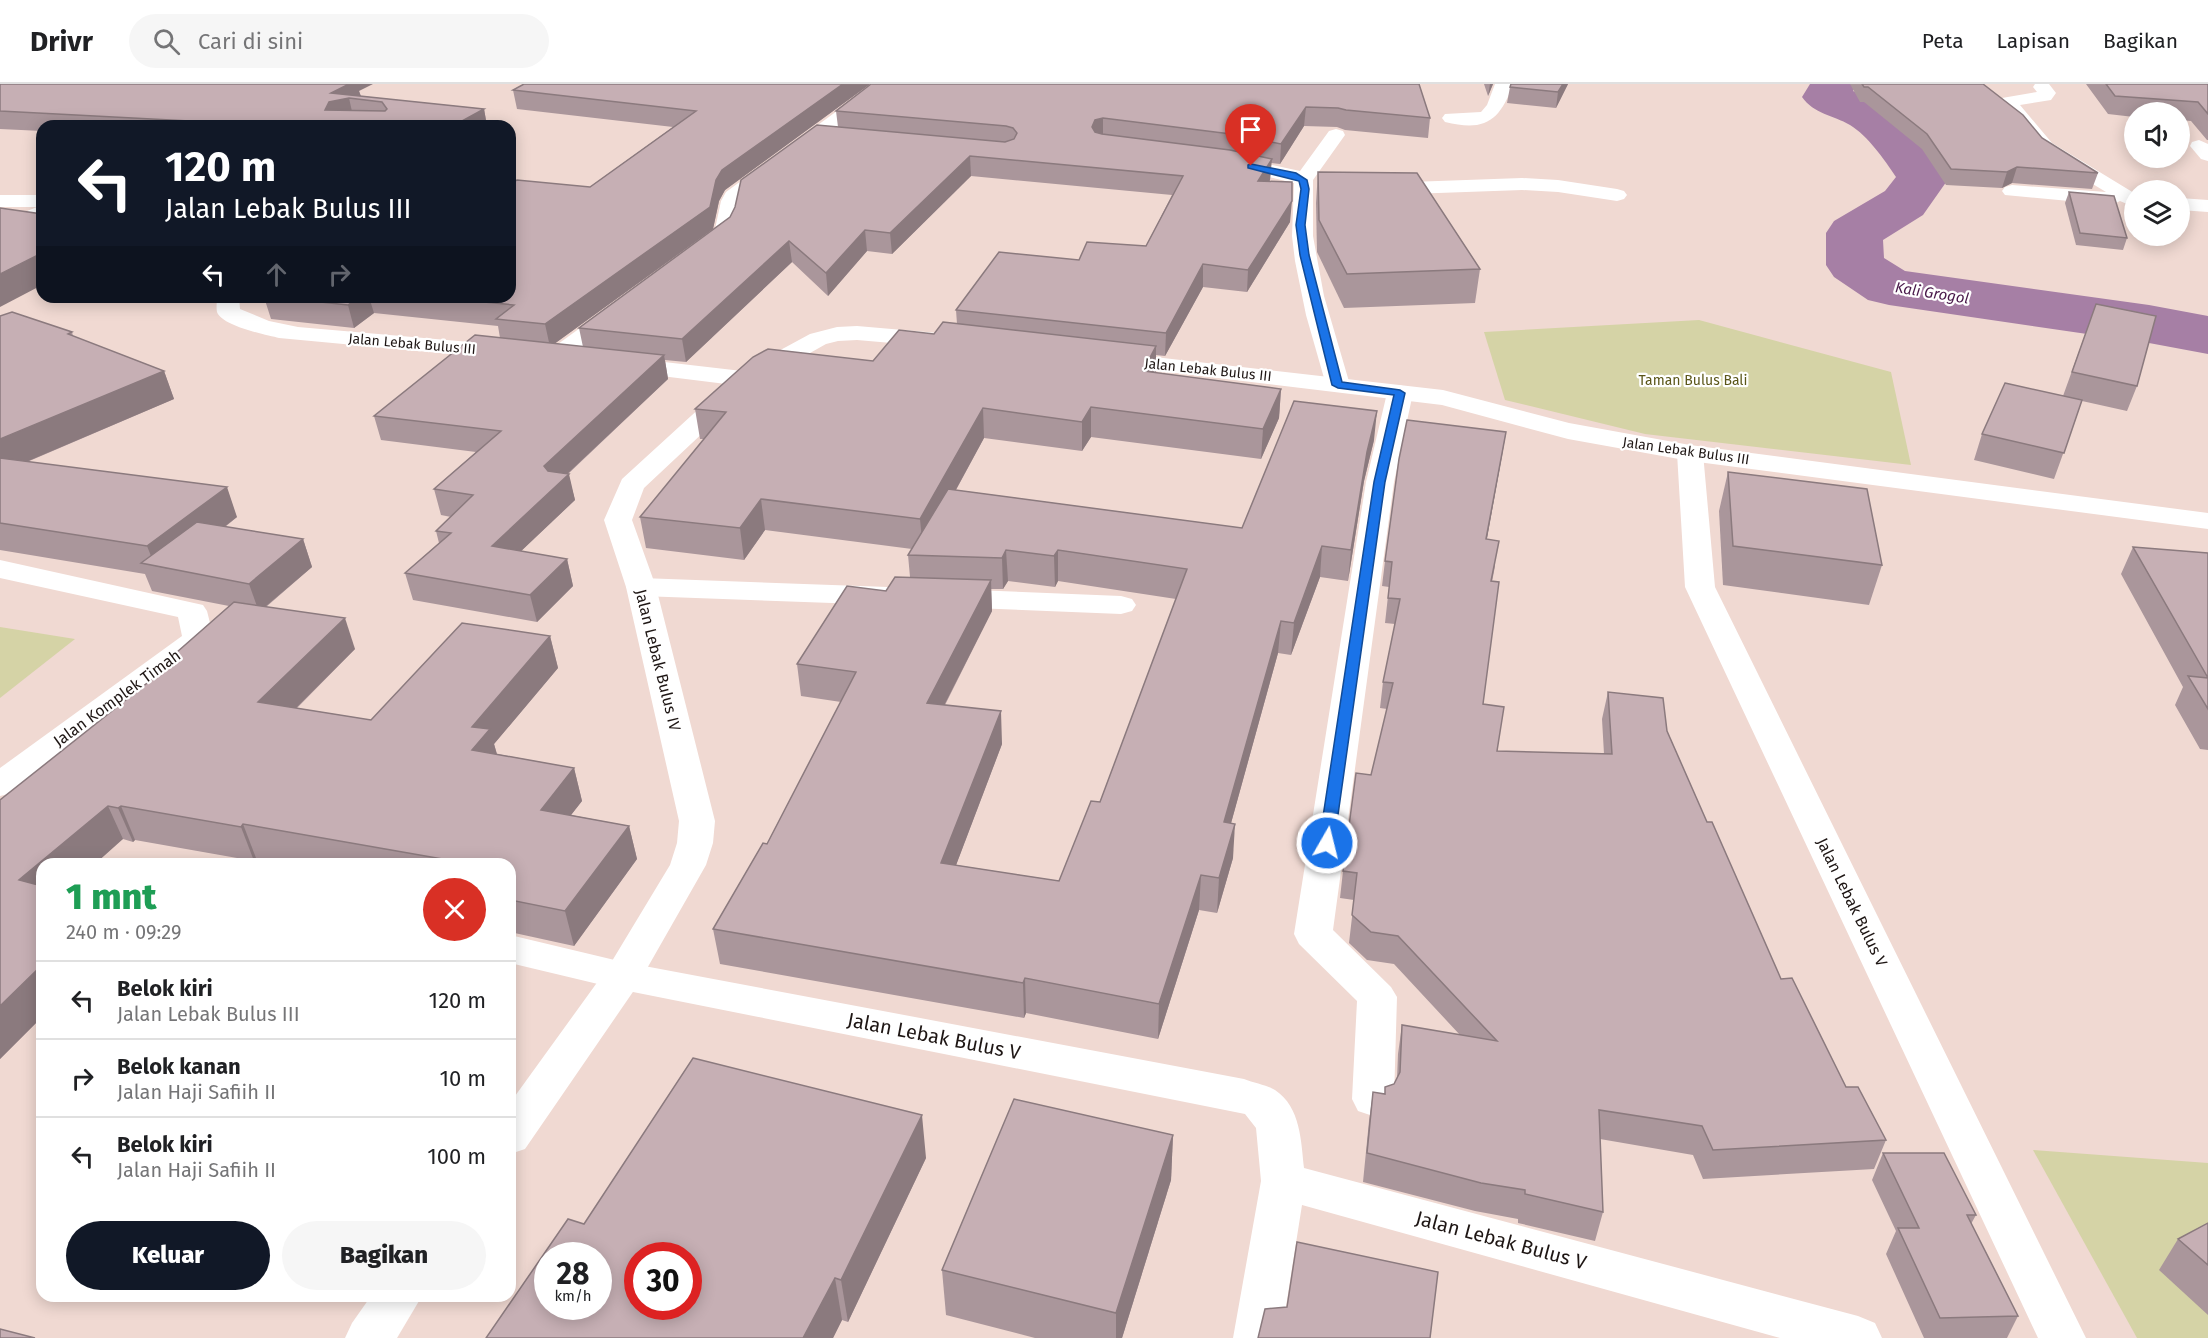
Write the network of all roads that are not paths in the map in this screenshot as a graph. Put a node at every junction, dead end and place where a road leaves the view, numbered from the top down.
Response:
1 (885, 84) edge
2 (1504, 84) edge
3 (2042, 87) dead end
4 (1450, 118) dead end
5 (1336, 135) dead end
6 (814, 136) junction
7 (836, 139) edge
8 (1210, 159) edge
9 (1311, 186) junction
10 (1360, 189) edge
11 (2012, 191) dead end
12 (1617, 195) dead end
13 (0, 201) edge
14 (36, 201) edge
15 (2190, 205) edge
16 (2208, 206) edge
17 (36, 214) edge
18 (0, 230) edge
19 (686, 261) edge
20 (630, 302) edge
21 (228, 303) edge
22 (965, 343) edge
23 (556, 357) junction
24 (1093, 357) edge
25 (746, 379) junction
26 (1338, 385) junction
27 (1400, 393) junction
28 (1690, 453) junction
29 (2208, 521) edge
30 (0, 570) edge
31 (641, 587) junction
32 (1121, 605) dead end
33 (0, 784) edge
34 (516, 950) edge
35 (623, 976) junction
36 (1373, 1099) edge
37 (516, 1128) edge
38 (1283, 1180) junction
39 (394, 1302) edge
40 (369, 1338) edge
41 (1257, 1338) edge
42 (1858, 1338) edge
43 (2062, 1338) edge

1 - 6 street
2 - 4 street
3 - 11 street
5 - 9 street
6 - 7 street
6 - 19 street
8 - 9 street
9 - 26 street
10 - 12 street
13 - 14 street
15 - 16 street
17 - 18 street
20 - 23 street
21 - 23 street, Jalan Lebak Bulus III
22 - 25 street
23 - 25 street, Jalan Lebak Bulus III
24 - 26 street, Jalan Lebak Bulus III
25 - 31 street, Jalan Lebak Bulus IV
26 - 27 street, Jalan Lebak Bulus III
27 - 28 street, Jalan Lebak Bulus III
27 - 36 street
28 - 29 street, Jalan Lebak Bulus III
28 - 43 street, Jalan Lebak Bulus V
30 - 33 street, Jalan Komplek Timah
31 - 32 street
31 - 35 street, Jalan Lebak Bulus IV
34 - 35 street
35 - 37 street, Jalan Lebak Bulus IV
35 - 38 street, Jalan Lebak Bulus V
38 - 41 street
38 - 42 street, Jalan Lebak Bulus V
39 - 40 street

